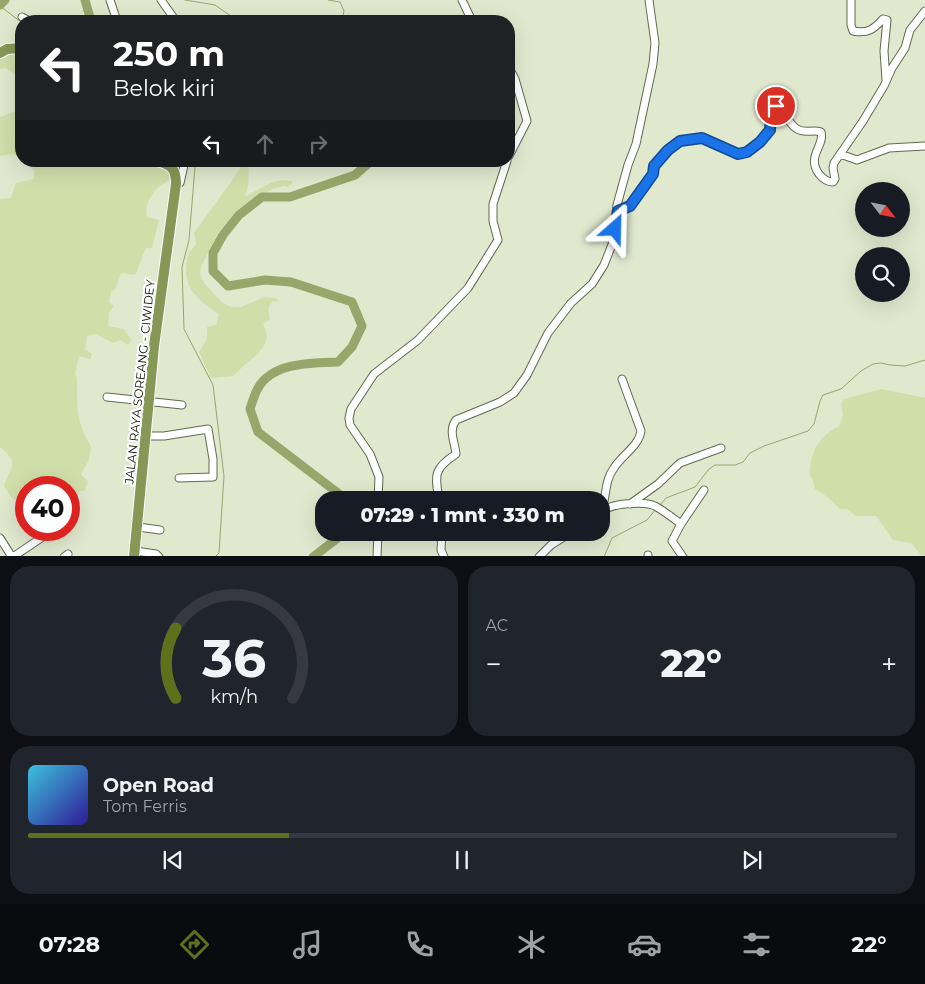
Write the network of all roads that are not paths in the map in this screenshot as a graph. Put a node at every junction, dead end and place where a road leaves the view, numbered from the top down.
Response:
1 (110, 0) edge
2 (161, 0) edge
3 (462, 0) edge
4 (649, 0) edge
5 (851, 0) edge
6 (925, 11) edge
7 (115, 15) edge
8 (172, 15) edge
9 (469, 15) edge
10 (15, 48) edge
11 (0, 53) edge
12 (515, 79) edge
13 (886, 80) junction
14 (515, 145) edge
15 (925, 146) edge
16 (840, 154) junction
17 (173, 167) edge
18 (184, 167) edge
19 (505, 167) edge
20 (176, 184) junction
21 (618, 211) junction
22 (622, 379) dead end
23 (107, 397) dead end
24 (149, 402) junction
25 (182, 405) dead end
26 (146, 436) junction
27 (721, 448) dead end
28 (179, 478) dead end
29 (704, 490) dead end
30 (378, 491) edge
31 (437, 491) edge
32 (606, 491) edge
33 (630, 504) junction
34 (610, 507) edge
35 (681, 524) junction
36 (138, 527) junction
37 (160, 530) dead end
38 (0, 538) edge
39 (37, 541) edge
40 (377, 541) edge
41 (442, 541) edge
42 (557, 541) edge
43 (135, 554) edge
44 (12, 556) edge
45 (159, 556) edge
46 (376, 556) edge
47 (444, 556) edge
48 (539, 556) edge
49 (683, 556) edge

1 - 7 street
2 - 8 street
3 - 9 street
4 - 21 street
5 - 13 street
6 - 13 street
10 - 11 highway
12 - 14 street
13 - 16 street
15 - 16 street
16 - 21 street
17 - 20 highway
18 - 20 street
19 - 30 street
20 - 24 highway, JALAN RAYA SOREANG - CIWIDEY
21 - 31 street
22 - 32 street
23 - 24 street
24 - 25 street
24 - 26 highway, JALAN RAYA SOREANG - CIWIDEY
26 - 28 street
26 - 36 highway, JALAN RAYA SOREANG - CIWIDEY
27 - 33 street
29 - 35 street
33 - 34 street
33 - 35 street
35 - 49 street
36 - 37 street
36 - 43 highway, JALAN RAYA SOREANG - CIWIDEY
38 - 44 street
39 - 44 street
40 - 46 street
41 - 47 street
42 - 48 street
43 - 45 street

